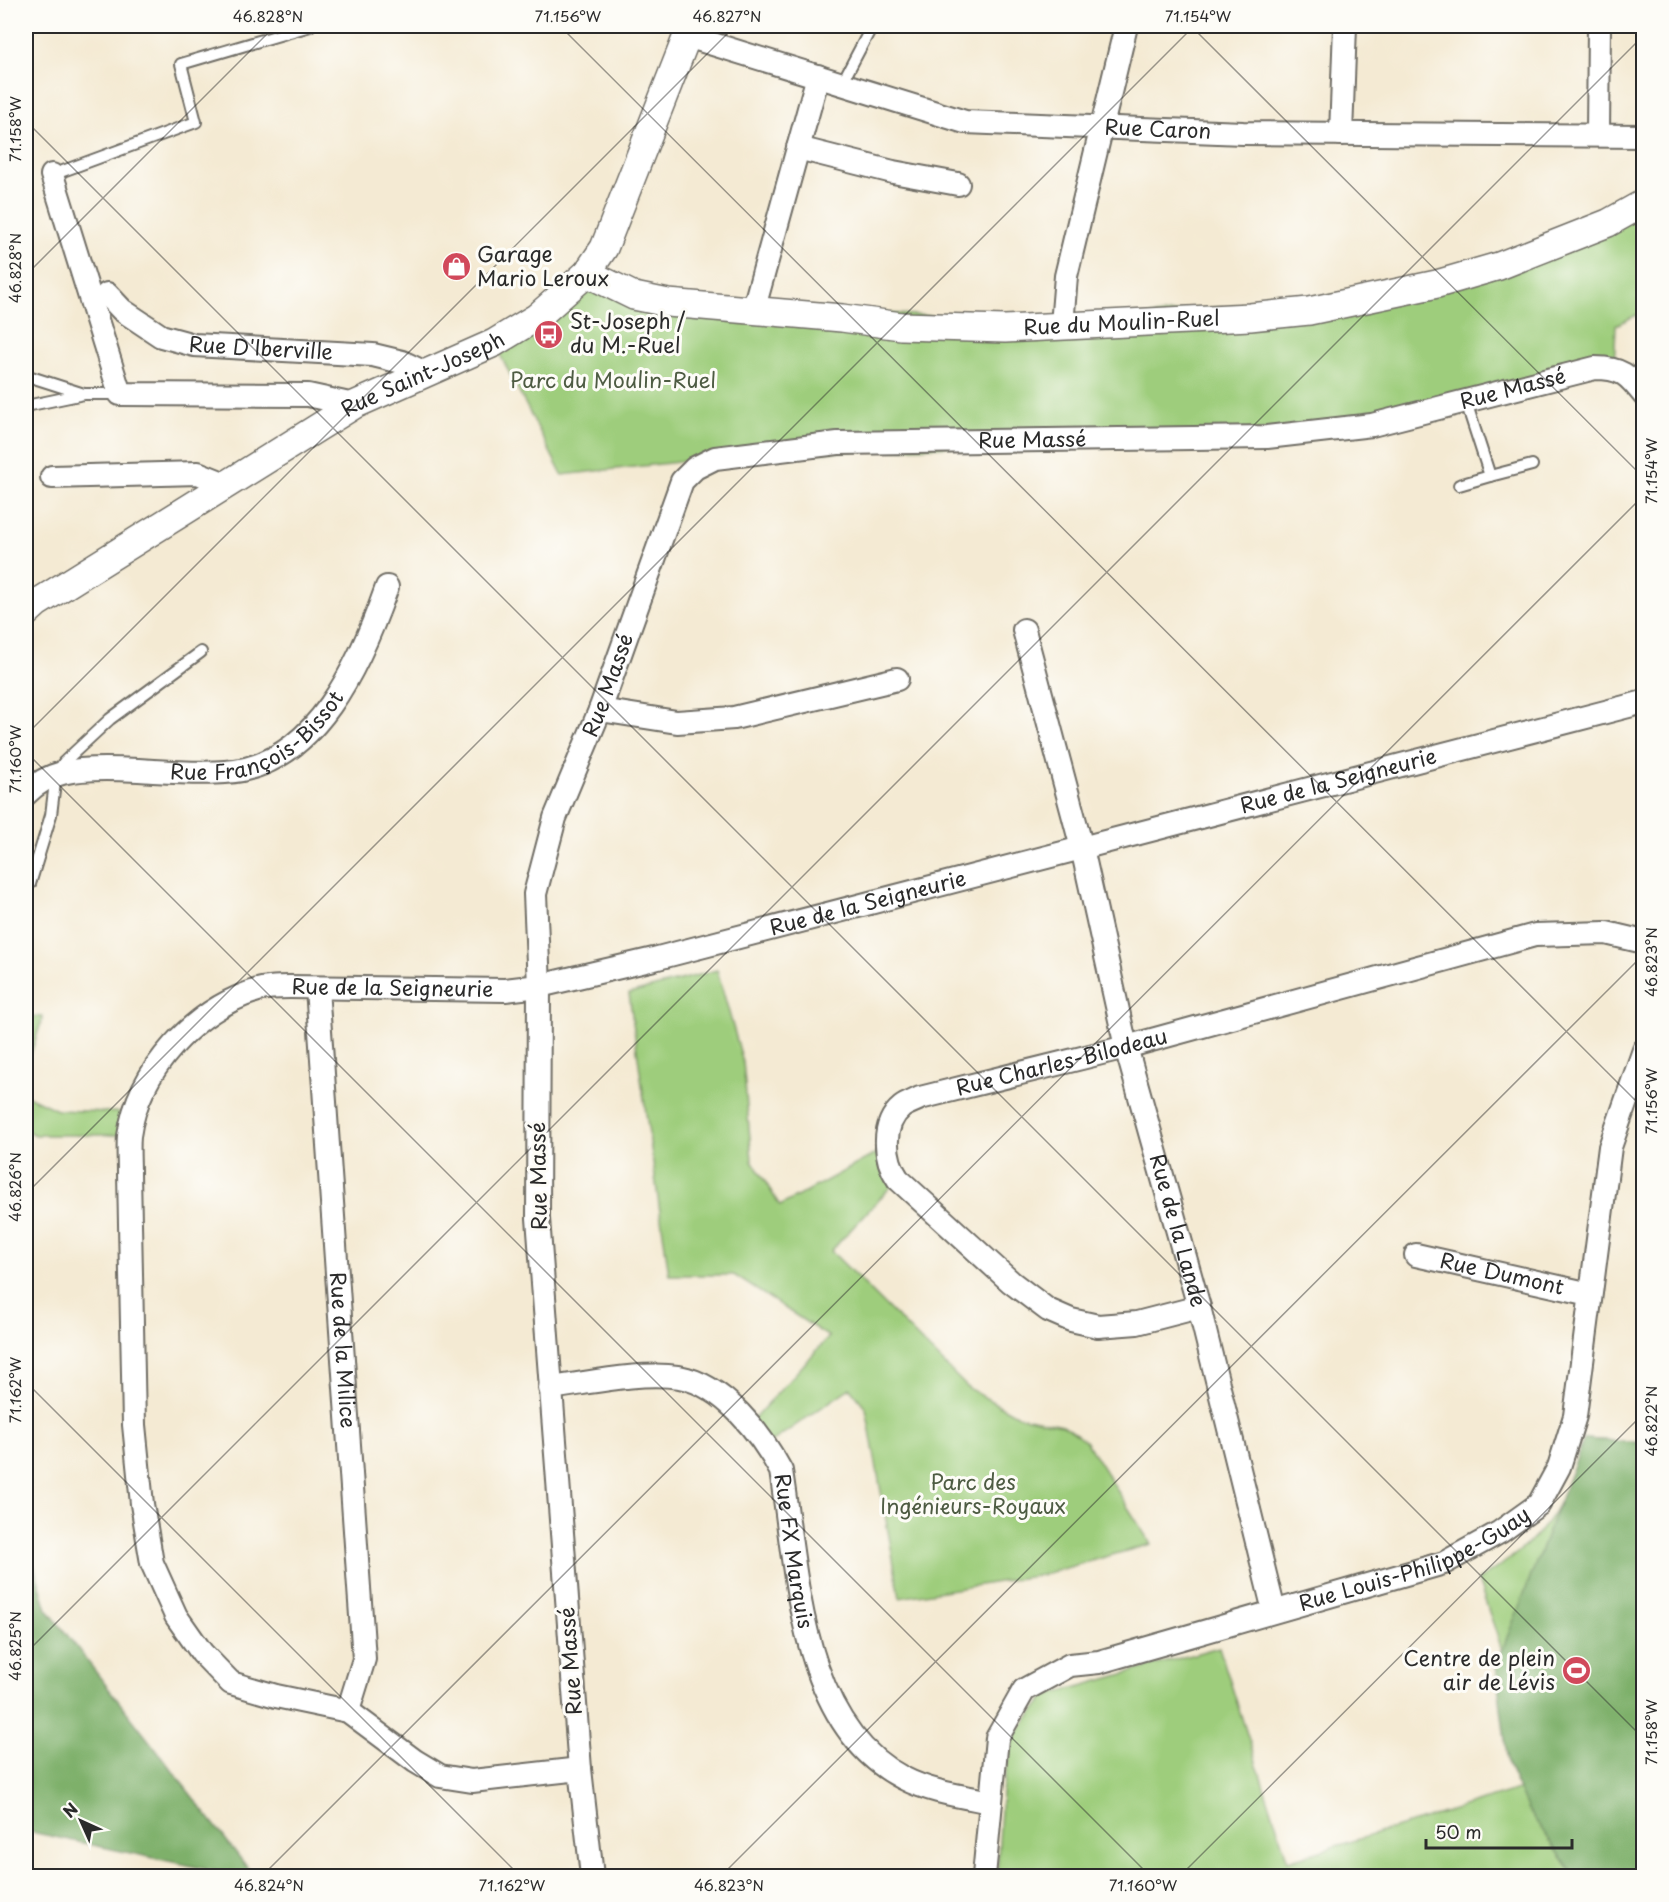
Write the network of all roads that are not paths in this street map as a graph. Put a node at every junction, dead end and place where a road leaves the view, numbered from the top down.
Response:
1 (310, 26) edge
2 (872, 26) edge
3 (1126, 26) edge
4 (1345, 26) edge
5 (1599, 26) edge
6 (689, 31) edge
7 (818, 76) junction
8 (842, 83) junction
9 (1101, 126) junction
10 (1341, 134) junction
11 (1598, 135) junction
12 (1644, 136) edge
13 (798, 148) junction
14 (52, 175) joint
15 (958, 184) dead end
16 (1644, 203) edge
17 (587, 273) junction
18 (107, 294) dead end
19 (753, 311) junction
20 (1062, 325) junction
21 (424, 373) junction
22 (26, 379) edge
23 (84, 394) junction
24 (120, 394) junction
25 (1644, 396) edge
26 (1466, 402) junction
27 (354, 405) junction
28 (26, 406) edge
29 (1532, 465) dead end
30 (1490, 476) junction
31 (52, 477) dead end
32 (228, 485) junction
33 (1459, 485) dead end
34 (387, 586) dead end
35 (26, 613) edge
36 (1024, 630) dead end
37 (201, 652) dead end
38 (897, 679) dead end
39 (1644, 702) edge
40 (600, 710) junction
41 (56, 774) junction
42 (26, 794) edge
43 (1082, 848) junction
44 (30, 884) dead end
45 (1644, 942) edge
46 (538, 987) junction
47 (317, 988) junction
48 (1126, 1047) junction
49 (1644, 1050) edge
50 (1416, 1255) dead end
51 (1590, 1294) junction
52 (1199, 1307) junction
53 (550, 1389) junction
54 (1274, 1611) junction
55 (348, 1712) junction
56 (580, 1769) junction
57 (991, 1802) junction
58 (592, 1876) edge
59 (984, 1876) edge

1 - 14 lane
2 - 8 lane
3 - 9 street
4 - 10 street
5 - 11 street
6 - 7 street, Rue Caron
6 - 17 street, Rue Saint-Joseph
7 - 8 street, Rue Caron
7 - 13 street
8 - 9 street, Rue Caron
9 - 10 street, Rue Caron
9 - 20 street
10 - 11 street, Rue Caron
11 - 12 street, Rue Caron
13 - 15 street
13 - 19 street
14 - 24 street
16 - 20 street, Rue du Moulin-Ruel
17 - 19 street, Rue du Moulin-Ruel
17 - 21 street, Rue Saint-Joseph
18 - 21 street, Rue D'Iberville
19 - 20 street, Rue du Moulin-Ruel
21 - 27 street, Rue Saint-Joseph
22 - 23 lane
23 - 24 lane
23 - 28 lane
24 - 27 street
25 - 26 street, Rue Massé
26 - 30 lane
26 - 40 street, Rue Massé
27 - 32 street, Rue Saint-Joseph
29 - 30 lane
30 - 33 lane
31 - 32 street
32 - 35 street, Rue Saint-Joseph
34 - 41 street, Rue François-Bissot
36 - 43 street, Rue de la Lande
37 - 41 lane, Rue François-Bissot
38 - 40 street
39 - 43 street, Rue de la Seigneurie
40 - 46 street, Rue Massé
41 - 42 street, Rue François-Bissot
41 - 44 lane
43 - 46 street, Rue de la Seigneurie
43 - 48 street, Rue de la Lande
45 - 48 street, Rue Charles-Bilodeau
46 - 47 street, Rue de la Seigneurie
46 - 53 street, Rue Massé
47 - 55 street, Rue de la Milice
47 - 55 street, Rue de la Seigneurie
48 - 52 street, Rue de la Lande
48 - 52 street, Rue Charles-Bilodeau
49 - 51 street, Rue Louis-Philippe-Guay
50 - 51 street, Rue Dumont
51 - 54 street, Rue Louis-Philippe-Guay
52 - 54 street, Rue de la Lande
53 - 56 street, Rue Massé
53 - 57 street, Rue FX Marquis
54 - 57 street, Rue Louis-Philippe-Guay
55 - 56 street, Rue de la Seigneurie
56 - 58 street, Rue Massé
57 - 59 street, Rue Louis-Philippe-Guay

